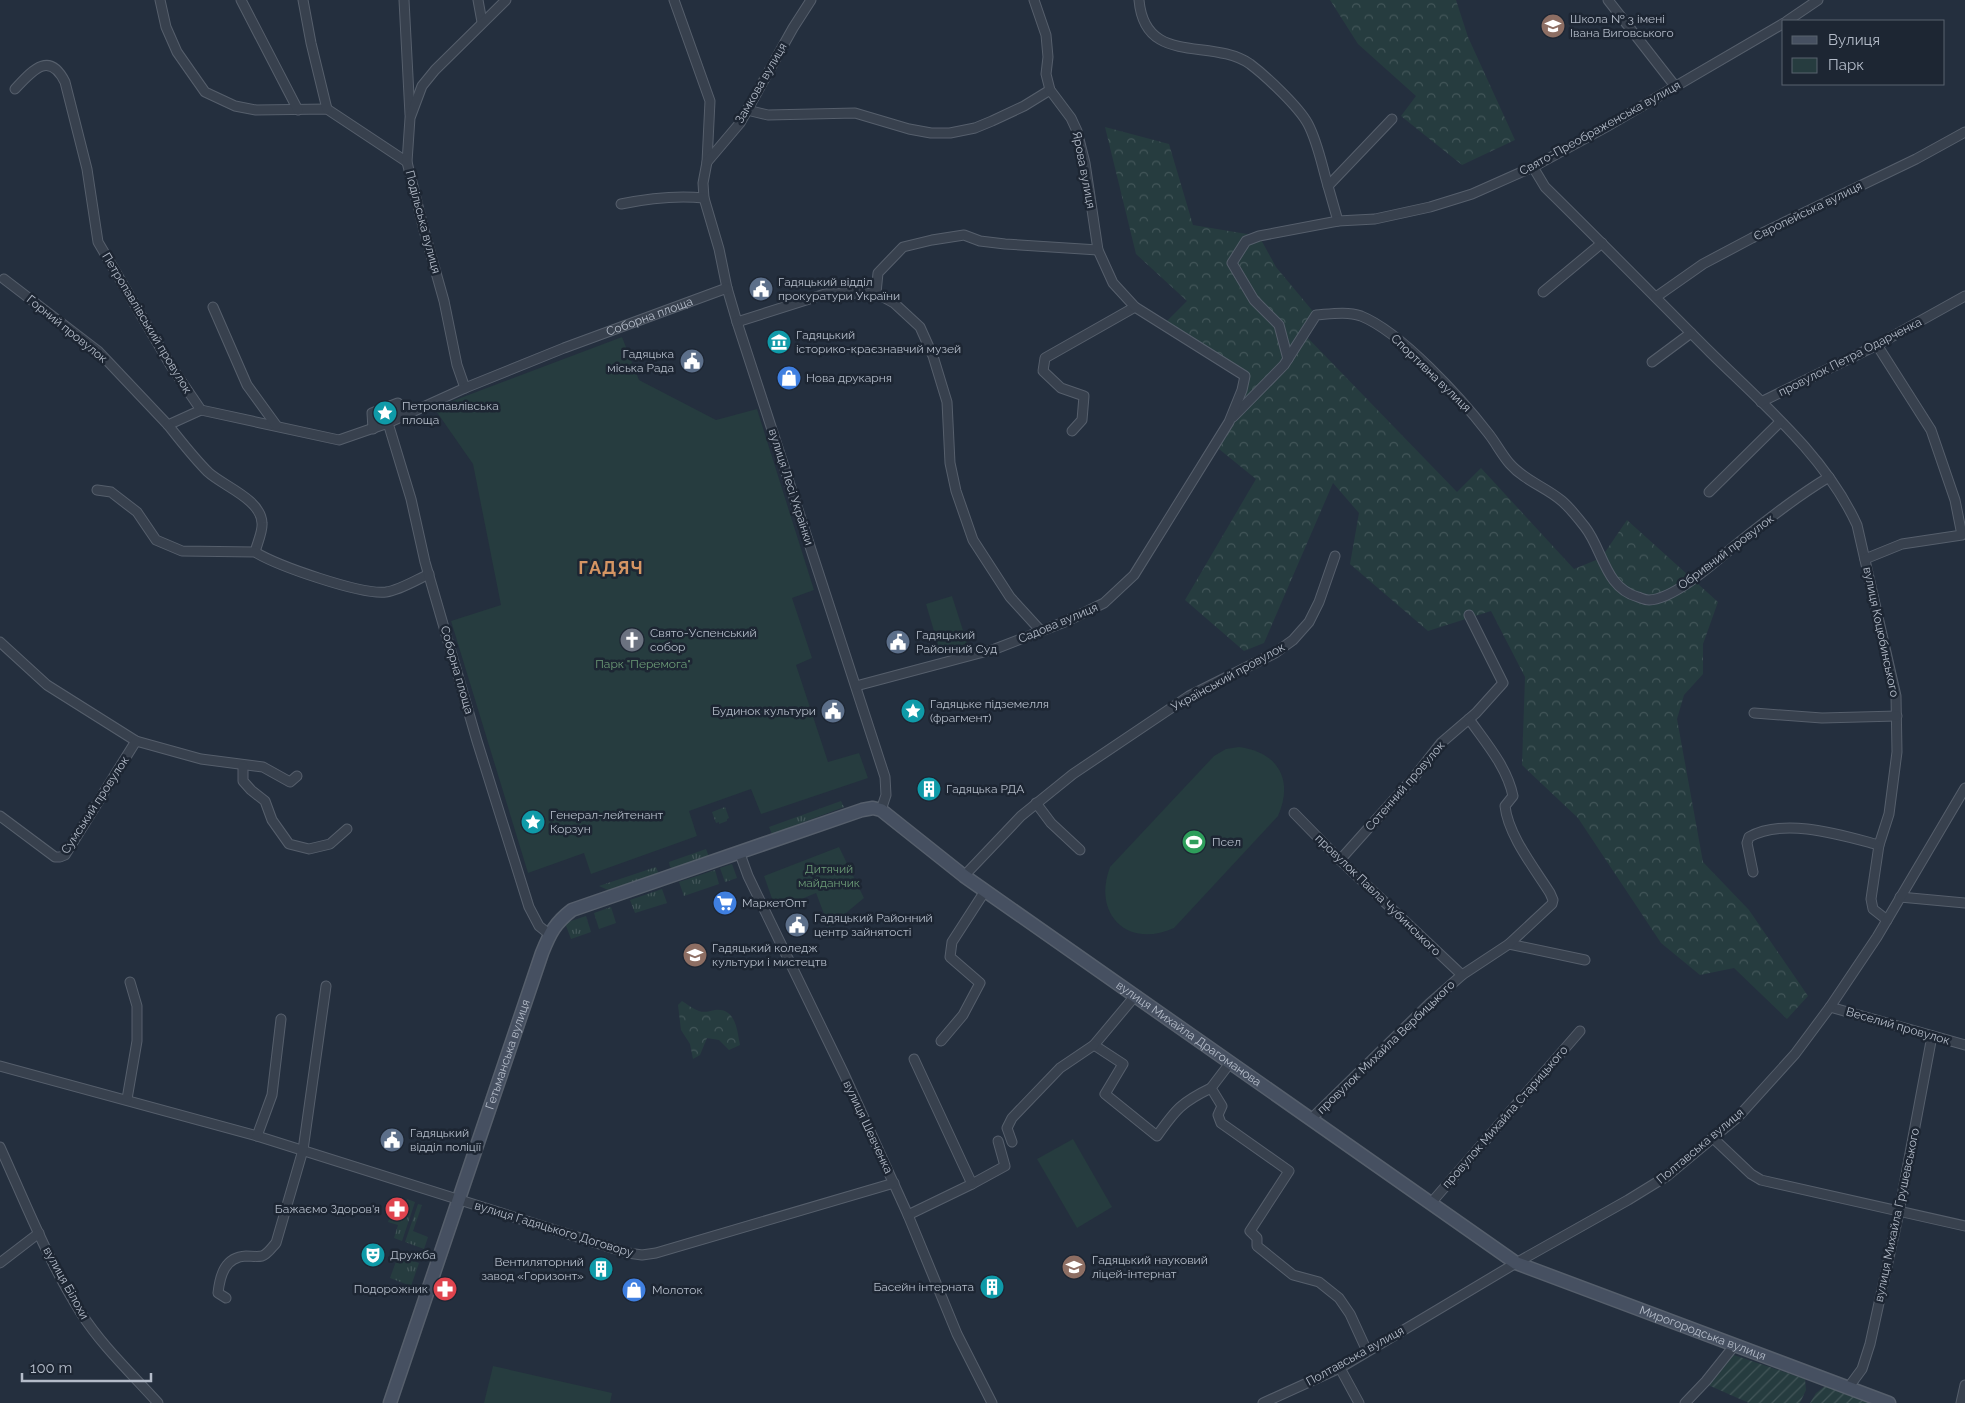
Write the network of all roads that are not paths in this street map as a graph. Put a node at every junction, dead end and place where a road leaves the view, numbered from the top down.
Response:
1 (160, 0) edge
2 (241, 0) edge
3 (303, 0) edge
4 (404, 0) edge
5 (478, 0) edge
6 (506, 0) edge
7 (674, 0) edge
8 (811, 0) edge
9 (1034, 0) edge
10 (1139, 0) edge
11 (1608, 0) edge
12 (1818, 0) edge
13 (1788, 20) edge
14 (482, 22) junction
15 (1782, 24) edge
16 (1675, 86) junction
17 (15, 89) dead end
18 (1050, 90) junction
19 (327, 108) junction
20 (298, 110) junction
21 (747, 110) junction
22 (410, 118) junction
23 (1392, 119) dead end
24 (1965, 132) edge
25 (407, 162) junction
26 (707, 162) junction
27 (1533, 167) junction
28 (1328, 186) junction
29 (704, 198) junction
30 (622, 204) dead end
31 (1338, 221) junction
32 (1602, 243) junction
33 (1098, 250) junction
34 (4, 279) dead end
35 (727, 288) junction
36 (1544, 292) dead end
37 (876, 293) junction
38 (1965, 296) edge
39 (1656, 297) junction
40 (213, 306) dead end
41 (1135, 307) junction
42 (1316, 315) joint
43 (737, 322) junction
44 (1691, 333) junction
45 (1877, 346) junction
46 (1288, 359) junction
47 (1652, 362) dead end
48 (1245, 376) joint
49 (465, 388) junction
50 (1761, 402) junction
51 (201, 410) junction
52 (403, 416) junction
53 (388, 422) junction
54 (1229, 422) junction
55 (1780, 422) junction
56 (168, 425) junction
57 (276, 425) junction
58 (373, 429) junction
59 (1072, 431) dead end
60 (1829, 478) junction
61 (97, 490) dead end
62 (1709, 492) dead end
63 (254, 552) junction
64 (1335, 556) dead end
65 (1865, 559) junction
66 (429, 574) junction
67 (1617, 586) joint
68 (1469, 615) dead end
69 (1041, 631) junction
70 (0, 642) edge
71 (856, 686) junction
72 (1754, 713) dead end
73 (1896, 716) junction
74 (1469, 719) junction
75 (136, 741) junction
76 (243, 766) junction
77 (297, 776) dead end
78 (1965, 788) edge
79 (1036, 804) junction
80 (881, 810) junction
81 (1294, 813) dead end
82 (0, 816) edge
83 (347, 829) dead end
84 (1879, 844) junction
85 (1080, 850) dead end
86 (740, 854) junction
87 (1340, 860) junction
88 (1753, 872) dead end
89 (964, 876) junction
90 (985, 891) junction
91 (1900, 897) junction
92 (1965, 903) edge
93 (1887, 920) junction
94 (549, 934) junction
95 (1509, 944) junction
96 (1585, 960) dead end
97 (1462, 975) junction
98 (130, 982) dead end
99 (326, 986) dead end
100 (1135, 996) junction
101 (1830, 1007) junction
102 (281, 1019) dead end
103 (1580, 1031) dead end
104 (1932, 1036) junction
105 (942, 1040) dead end
106 (1094, 1045) junction
107 (1965, 1045) edge
108 (914, 1059) dead end
109 (1230, 1062) junction
110 (0, 1066) edge
111 (1212, 1088) junction
112 (127, 1100) junction
113 (1311, 1119) junction
114 (257, 1136) junction
115 (1713, 1138) junction
116 (998, 1141) dead end
117 (1012, 1142) dead end
118 (0, 1147) edge
119 (303, 1150) junction
120 (894, 1183) junction
121 (972, 1184) junction
122 (457, 1200) junction
123 (1430, 1203) junction
124 (1899, 1212) junction
125 (908, 1215) junction
126 (1965, 1226) edge
127 (39, 1233) junction
128 (0, 1263) edge
129 (1516, 1263) junction
130 (226, 1298) dead end
131 (1734, 1346) junction
132 (1367, 1351) junction
133 (1340, 1368) junction
134 (1965, 1385) edge
135 (1848, 1388) junction
136 (154, 1402) edge
137 (390, 1403) edge
138 (992, 1403) edge
139 (1263, 1403) edge
140 (1359, 1403) edge
141 (1686, 1403) edge
142 (1889, 1403) edge
143 (1962, 1403) edge

1 - 20 street
2 - 20 street
3 - 19 street
4 - 22 street
5 - 14 street
6 - 14 street, Подільська вулиця
7 - 26 street, вулиця Лесі Українки
8 - 21 street, Замкова вулиця
9 - 18 street, Ярова вулиця
10 - 28 street
11 - 16 street
12 - 13 street, Свято-Преображенська вулиця
14 - 22 street, Подільська вулиця
15 - 16 street, Свято-Преображенська вулиця
16 - 27 street, Свято-Преображенська вулиця
17 - 51 street, Петропавлівський провулок
18 - 21 street
18 - 33 street, Ярова вулиця
19 - 20 street
19 - 25 street
21 - 26 street, Замкова вулиця
22 - 25 street, Подільська вулиця
23 - 28 street
24 - 39 street, Європейська вулиця
25 - 49 street, Подільська вулиця
26 - 29 street, вулиця Лесі Українки
27 - 31 street, Свято-Преображенська вулиця
27 - 32 street, вулиця Коцюбинського
28 - 31 street
29 - 30 street
29 - 35 street, вулиця Лесі Українки
31 - 46 street, Свято-Преображенська вулиця
32 - 36 street
32 - 39 street, вулиця Коцюбинського
33 - 37 street
33 - 41 street, Ярова вулиця
34 - 56 street, Горний провулок
35 - 43 street, вулиця Лесі Українки
35 - 49 street, Соборна площа
37 - 43 street
37 - 69 street
38 - 45 street, провулок Петра Одарченка
39 - 44 street, вулиця Коцюбинського
40 - 57 street
41 - 48 street, Ярова вулиця
41 - 59 street
42 - 46 street, Садова вулиця
42 - 67 street, Спортивна вулиця
43 - 71 street, вулиця Лесі Українки
44 - 47 street
44 - 50 street, вулиця Коцюбинського
45 - 50 street, провулок Петра Одарченка
45 - 65 street
46 - 54 street, Садова вулиця
48 - 54 street, Садова вулиця
49 - 52 street, Соборна площа
50 - 55 street, вулиця Коцюбинського
51 - 56 street
51 - 57 street
52 - 53 street, Соборна площа
52 - 58 street
53 - 58 street
53 - 66 street, Соборна площа
54 - 69 street, Садова вулиця
55 - 60 street, вулиця Коцюбинського
55 - 62 street
56 - 63 street, Горний провулок
57 - 58 street
60 - 65 street, вулиця Коцюбинського
60 - 67 street, Обривний провулок
61 - 63 street
63 - 66 street
64 - 79 street, Український провулок
65 - 73 street, вулиця Коцюбинського
66 - 94 street, Соборна площа
68 - 74 street, Сотенний провулок
69 - 71 street, Садова вулиця
70 - 75 street
71 - 80 street, вулиця Лесі Українки
72 - 73 street
73 - 84 street, вулиця Коцюбинського
74 - 87 street, Сотенний провулок
74 - 95 street, провулок Михайла Вербицького
75 - 76 street
75 - 82 street, Сумський провулок
76 - 77 street
76 - 83 street
78 - 91 street, Полтавська вулиця
79 - 85 street
79 - 89 street, Український провулок
80 - 86 street
80 - 89 street, вулиця Михайла Драгоманова
81 - 87 street, провулок Павла Чубинського
84 - 88 street
84 - 93 street, вулиця Коцюбинського
86 - 94 street
86 - 120 street, вулиця Шевченка
87 - 97 street, провулок Павла Чубинського
89 - 90 street, вулиця Михайла Драгоманова
90 - 100 street, вулиця Михайла Драгоманова
90 - 105 street
91 - 92 street
91 - 93 street, Полтавська вулиця
93 - 101 street, Полтавська вулиця
94 - 122 street, Гетьманська вулиця
95 - 96 street
95 - 97 street, провулок Михайла Вербицького
97 - 113 street, провулок Михайла Вербицького
98 - 112 street
99 - 119 street
100 - 106 street
100 - 109 street, вулиця Михайла Драгоманова
101 - 104 street, Веселий провулок
101 - 115 street, Полтавська вулиця
102 - 114 street
103 - 123 street, провулок Михайла Старицького
104 - 107 street, Веселий провулок
104 - 124 street, вулиця Михайла Грушевського
106 - 111 street
106 - 117 street
108 - 121 street
109 - 111 street
109 - 113 street, вулиця Михайла Драгоманова
110 - 112 street, вулиця Гадяцького Договору
111 - 132 street
112 - 114 street, вулиця Гадяцького Договору
113 - 123 street, вулиця Михайла Драгоманова
114 - 119 street, вулиця Гадяцького Договору
115 - 124 street
115 - 129 street, Полтавська вулиця
116 - 121 street
118 - 127 street, вулиця Білохи
119 - 122 street, вулиця Гадяцького Договору
119 - 130 street
120 - 122 street, вулиця Гадяцького Договору
120 - 125 street, вулиця Шевченка
121 - 125 street
122 - 137 street, Гетьманська вулиця
123 - 129 street, вулиця Михайла Драгоманова
124 - 126 street
124 - 135 street, вулиця Михайла Грушевського
125 - 138 street, вулиця Шевченка
127 - 128 street
127 - 136 street, вулиця Білохи
129 - 131 street, Мирогородська вулиця
129 - 132 street, Полтавська вулиця
131 - 135 street, Мирогородська вулиця
131 - 141 street
132 - 133 street, Полтавська вулиця
133 - 139 street, Полтавська вулиця
133 - 140 street
134 - 143 street
135 - 142 street, Мирогородська вулиця

